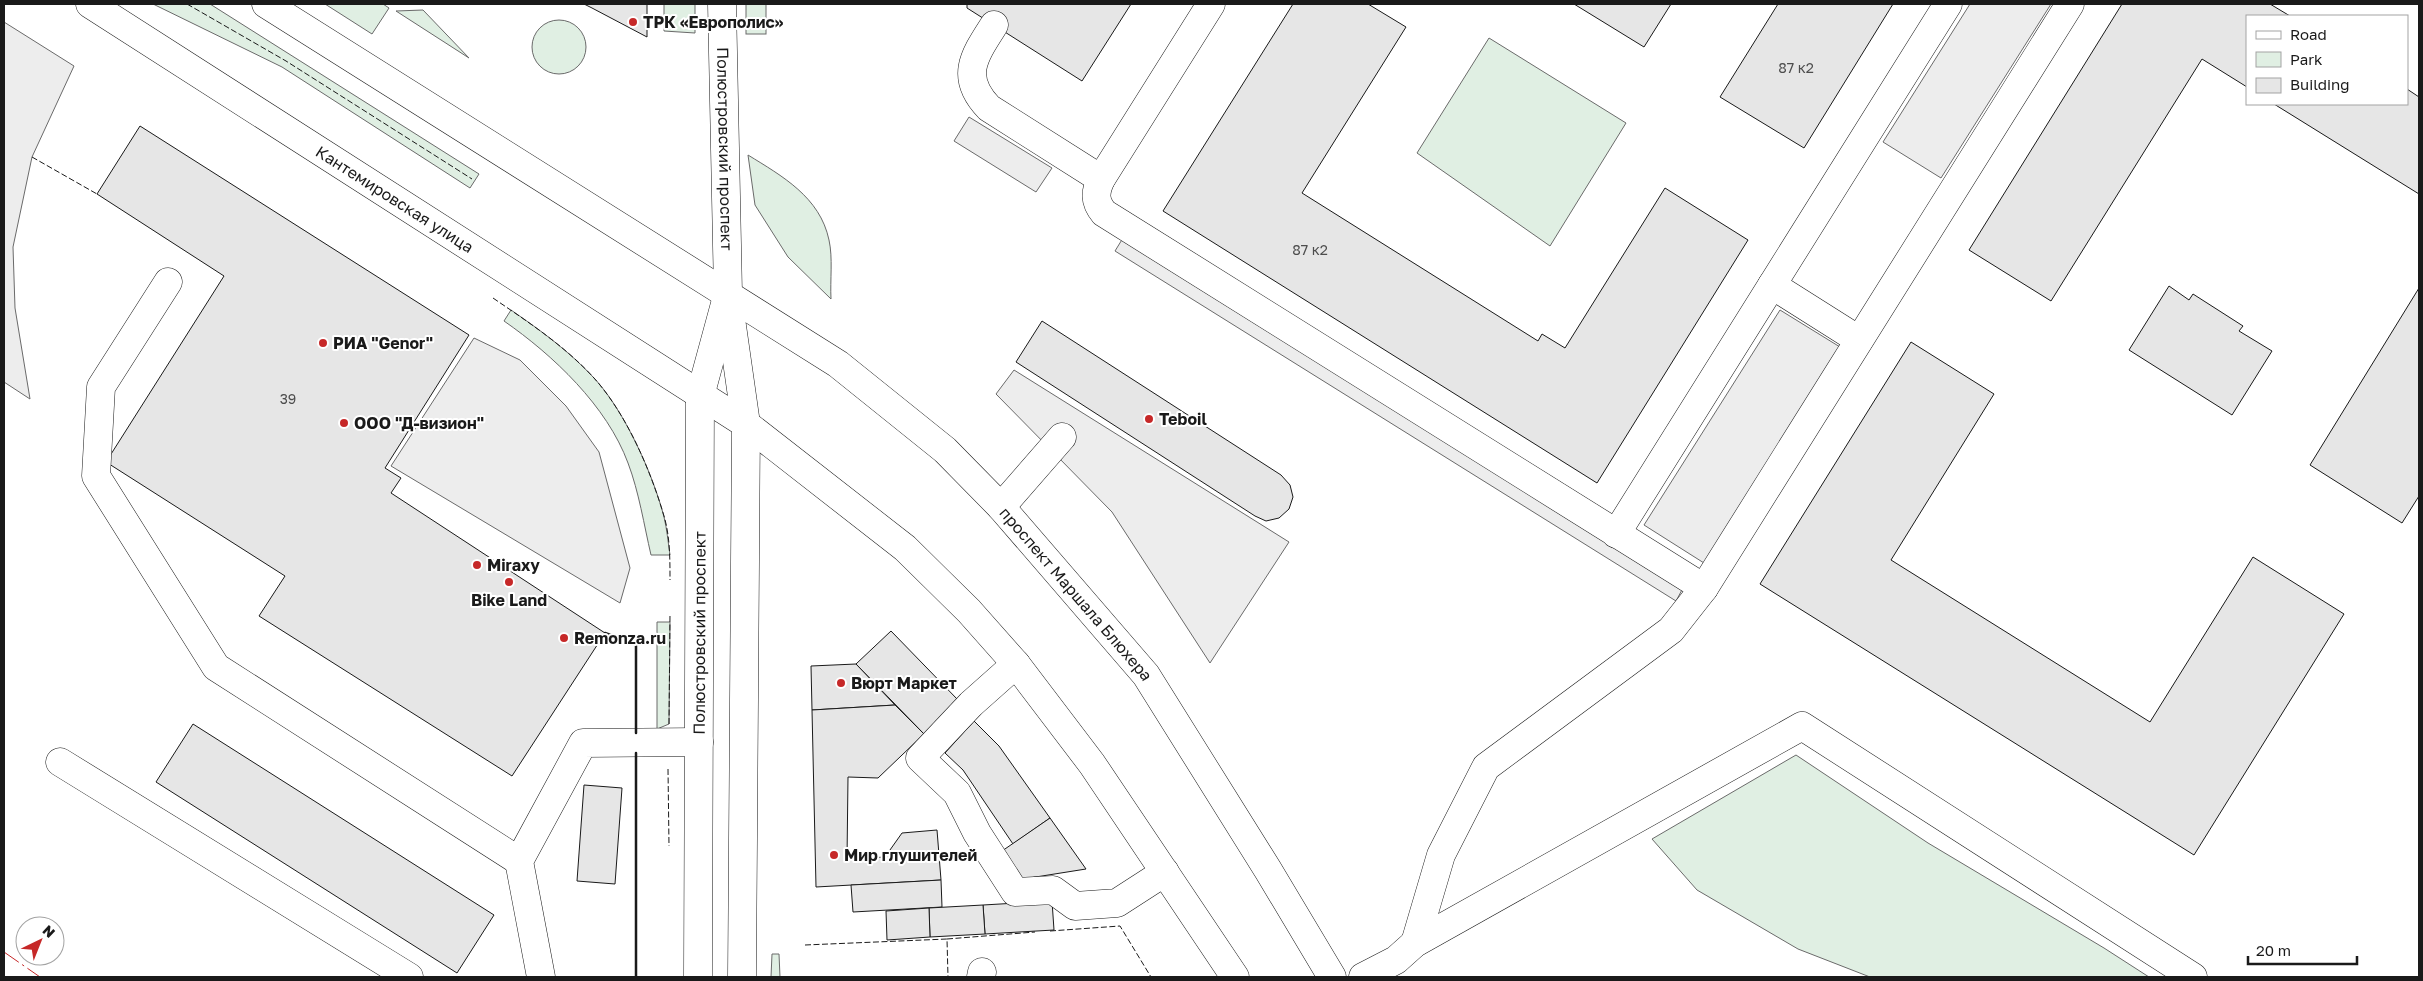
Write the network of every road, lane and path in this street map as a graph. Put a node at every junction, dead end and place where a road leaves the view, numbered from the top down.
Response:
1 (90, 4) edge
2 (266, 4) edge
3 (722, 4) edge
4 (1211, 4) edge
5 (1948, 4) edge
6 (2070, 4) edge
7 (994, 25) dead end
8 (1101, 179) junction
9 (168, 282) dead end
10 (1772, 285) junction
11 (728, 294) junction
12 (1859, 340) junction
13 (700, 396) junction
14 (746, 424) junction
15 (1062, 437) dead end
16 (1001, 507) junction
17 (1616, 534) junction
18 (1704, 588) junction
19 (1016, 664) junction
20 (700, 742) junction
21 (60, 762) dead end
22 (519, 861) junction
23 (1164, 872) junction
24 (1415, 944) junction
25 (410, 977) edge
26 (541, 977) edge
27 (698, 977) edge
28 (742, 977) edge
29 (1235, 977) edge
30 (1332, 977) edge
31 (1363, 977) edge
32 (2193, 977) edge

1 - 13 main road, Кантемировская улица
2 - 11 main road
3 - 11 main road, Полюстровский проспект
4 - 8 main road
5 - 10 main road
6 - 12 main road
7 - 8 main road
8 - 17 main road
9 - 22 main road
10 - 12 main road
10 - 17 main road
11 - 13 main road, Полюстровский проспект
11 - 14 main road, Полюстровский проспект
11 - 16 main road, проспект Маршала Блюхера
12 - 18 main road
13 - 14 main road
13 - 20 main road, Полюстровский проспект
14 - 19 main road
14 - 28 main road, Полюстровский проспект
15 - 16 main road
16 - 30 main road, проспект Маршала Блюхера
17 - 18 main road
18 - 24 main road
19 - 23 main road
19 - 23 main road
20 - 22 main road
20 - 27 main road, Полюстровский проспект
21 - 25 main road
22 - 26 main road
23 - 29 main road
24 - 31 main road
24 - 32 main road

